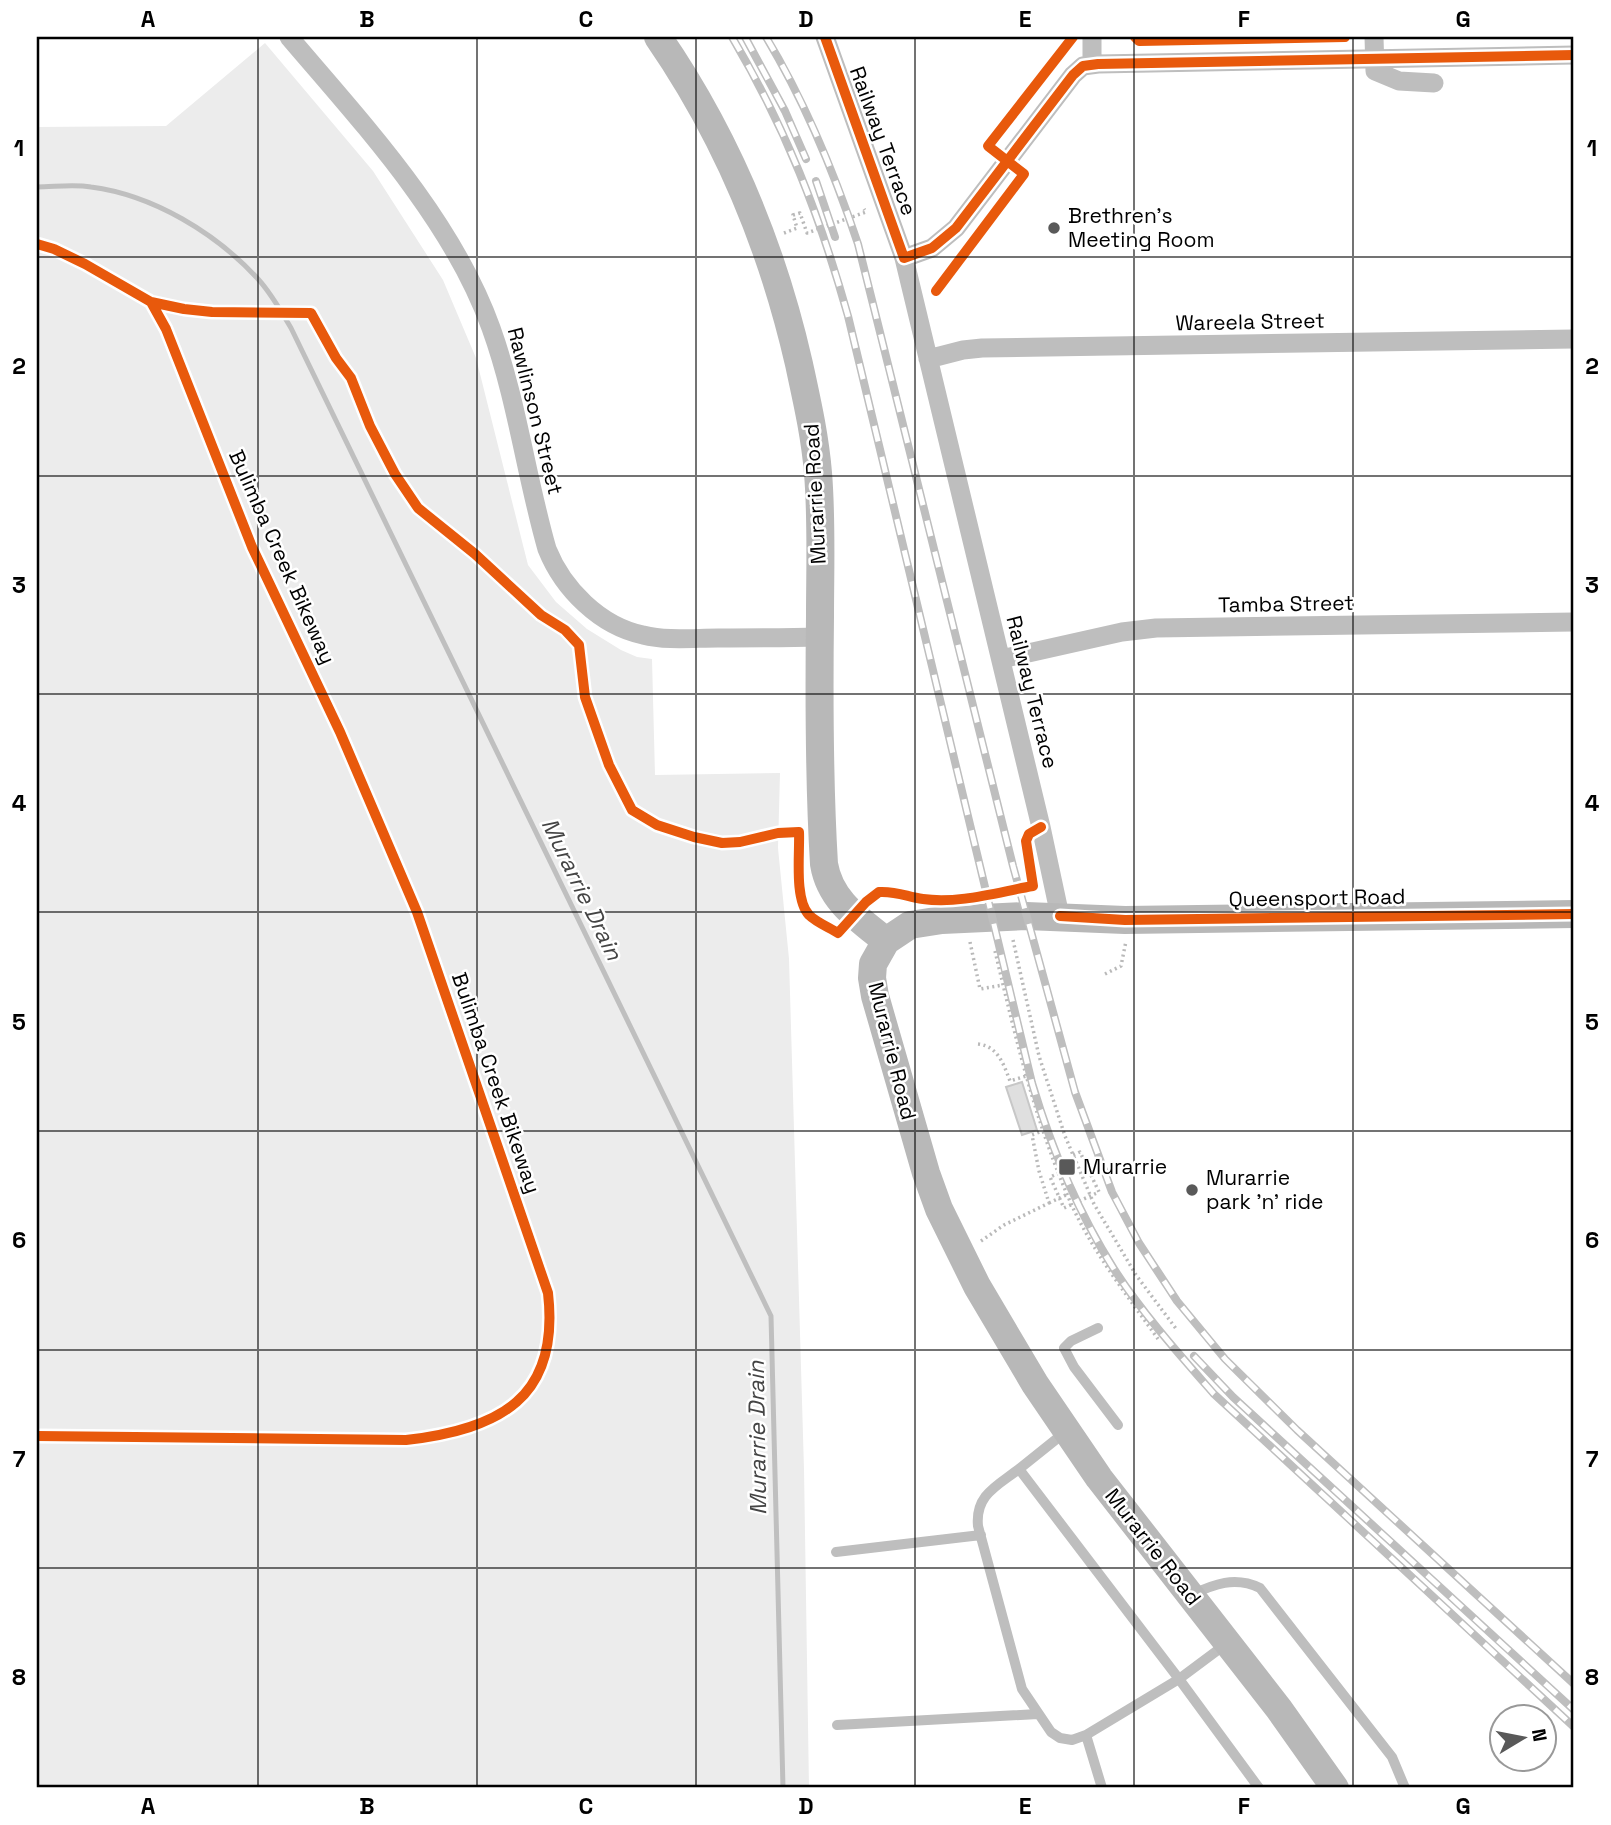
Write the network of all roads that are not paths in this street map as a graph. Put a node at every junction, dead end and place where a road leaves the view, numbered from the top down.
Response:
1 (289, 37) edge
2 (658, 37) edge
3 (825, 37) edge
4 (1091, 37) edge
5 (1374, 37) edge
6 (1574, 55) edge
7 (1375, 58) junction
8 (1092, 64) junction
9 (1434, 83) dead end
10 (904, 258) junction
11 (1574, 339) edge
12 (928, 359) junction
13 (1574, 622) edge
14 (819, 637) junction
15 (1001, 659) junction
16 (1574, 914) edge
17 (1060, 916) junction
18 (886, 941) junction
19 (1098, 1328) dead end
20 (1118, 1425) dead end
21 (1067, 1431) junction
22 (1019, 1469) junction
23 (981, 1535) junction
24 (836, 1552) dead end
25 (1191, 1596) junction
26 (1227, 1643) junction
27 (1179, 1679) junction
28 (1038, 1714) junction
29 (837, 1725) dead end
30 (1086, 1735) junction
31 (1102, 1788) edge
32 (1258, 1788) edge
33 (1335, 1788) edge
34 (1405, 1788) edge

1 - 14 street, Rawlinson Street
2 - 14 street, Murarrie Road
3 - 10 street, Railway Terrace
4 - 8 street
5 - 7 street
6 - 7 street
7 - 8 street
7 - 9 street
8 - 10 street
10 - 12 street, Railway Terrace
11 - 12 street, Wareela Street
12 - 15 street, Railway Terrace
13 - 15 street, Tamba Street
14 - 18 street, Murarrie Road
15 - 17 street, Railway Terrace
16 - 17 street, Queensport Road
17 - 18 street, Queensport Road
18 - 21 street, Murarrie Road
19 - 20 lane
21 - 22 lane
21 - 25 street, Murarrie Road
22 - 23 lane
22 - 27 lane
23 - 24 lane
23 - 28 lane
25 - 26 street, Murarrie Road
25 - 34 lane
26 - 27 lane
26 - 33 street, Murarrie Road
27 - 30 lane
27 - 32 lane
28 - 29 lane
28 - 30 lane
30 - 31 lane

